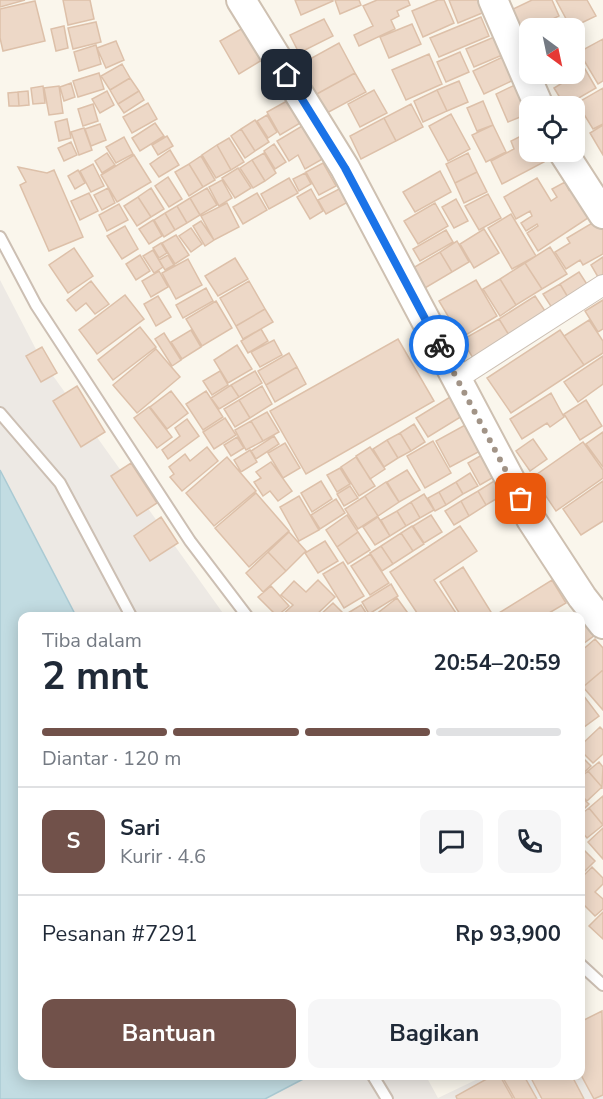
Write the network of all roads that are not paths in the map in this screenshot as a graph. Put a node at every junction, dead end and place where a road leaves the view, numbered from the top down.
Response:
1 (242, 0) edge
2 (497, 1) edge
3 (535, 96) edge
4 (569, 162) edge
5 (603, 214) edge
6 (0, 237) edge
7 (603, 285) edge
8 (457, 379) junction
9 (0, 413) edge
10 (129, 612) edge
11 (244, 612) edge
12 (603, 624) edge
13 (585, 969) edge
14 (603, 985) edge
15 (375, 1080) edge
16 (387, 1099) edge

1 - 8 main road
2 - 3 main road
4 - 5 main road
6 - 11 lane
7 - 8 street
8 - 12 main road
9 - 10 lane
13 - 14 lane
15 - 16 lane

